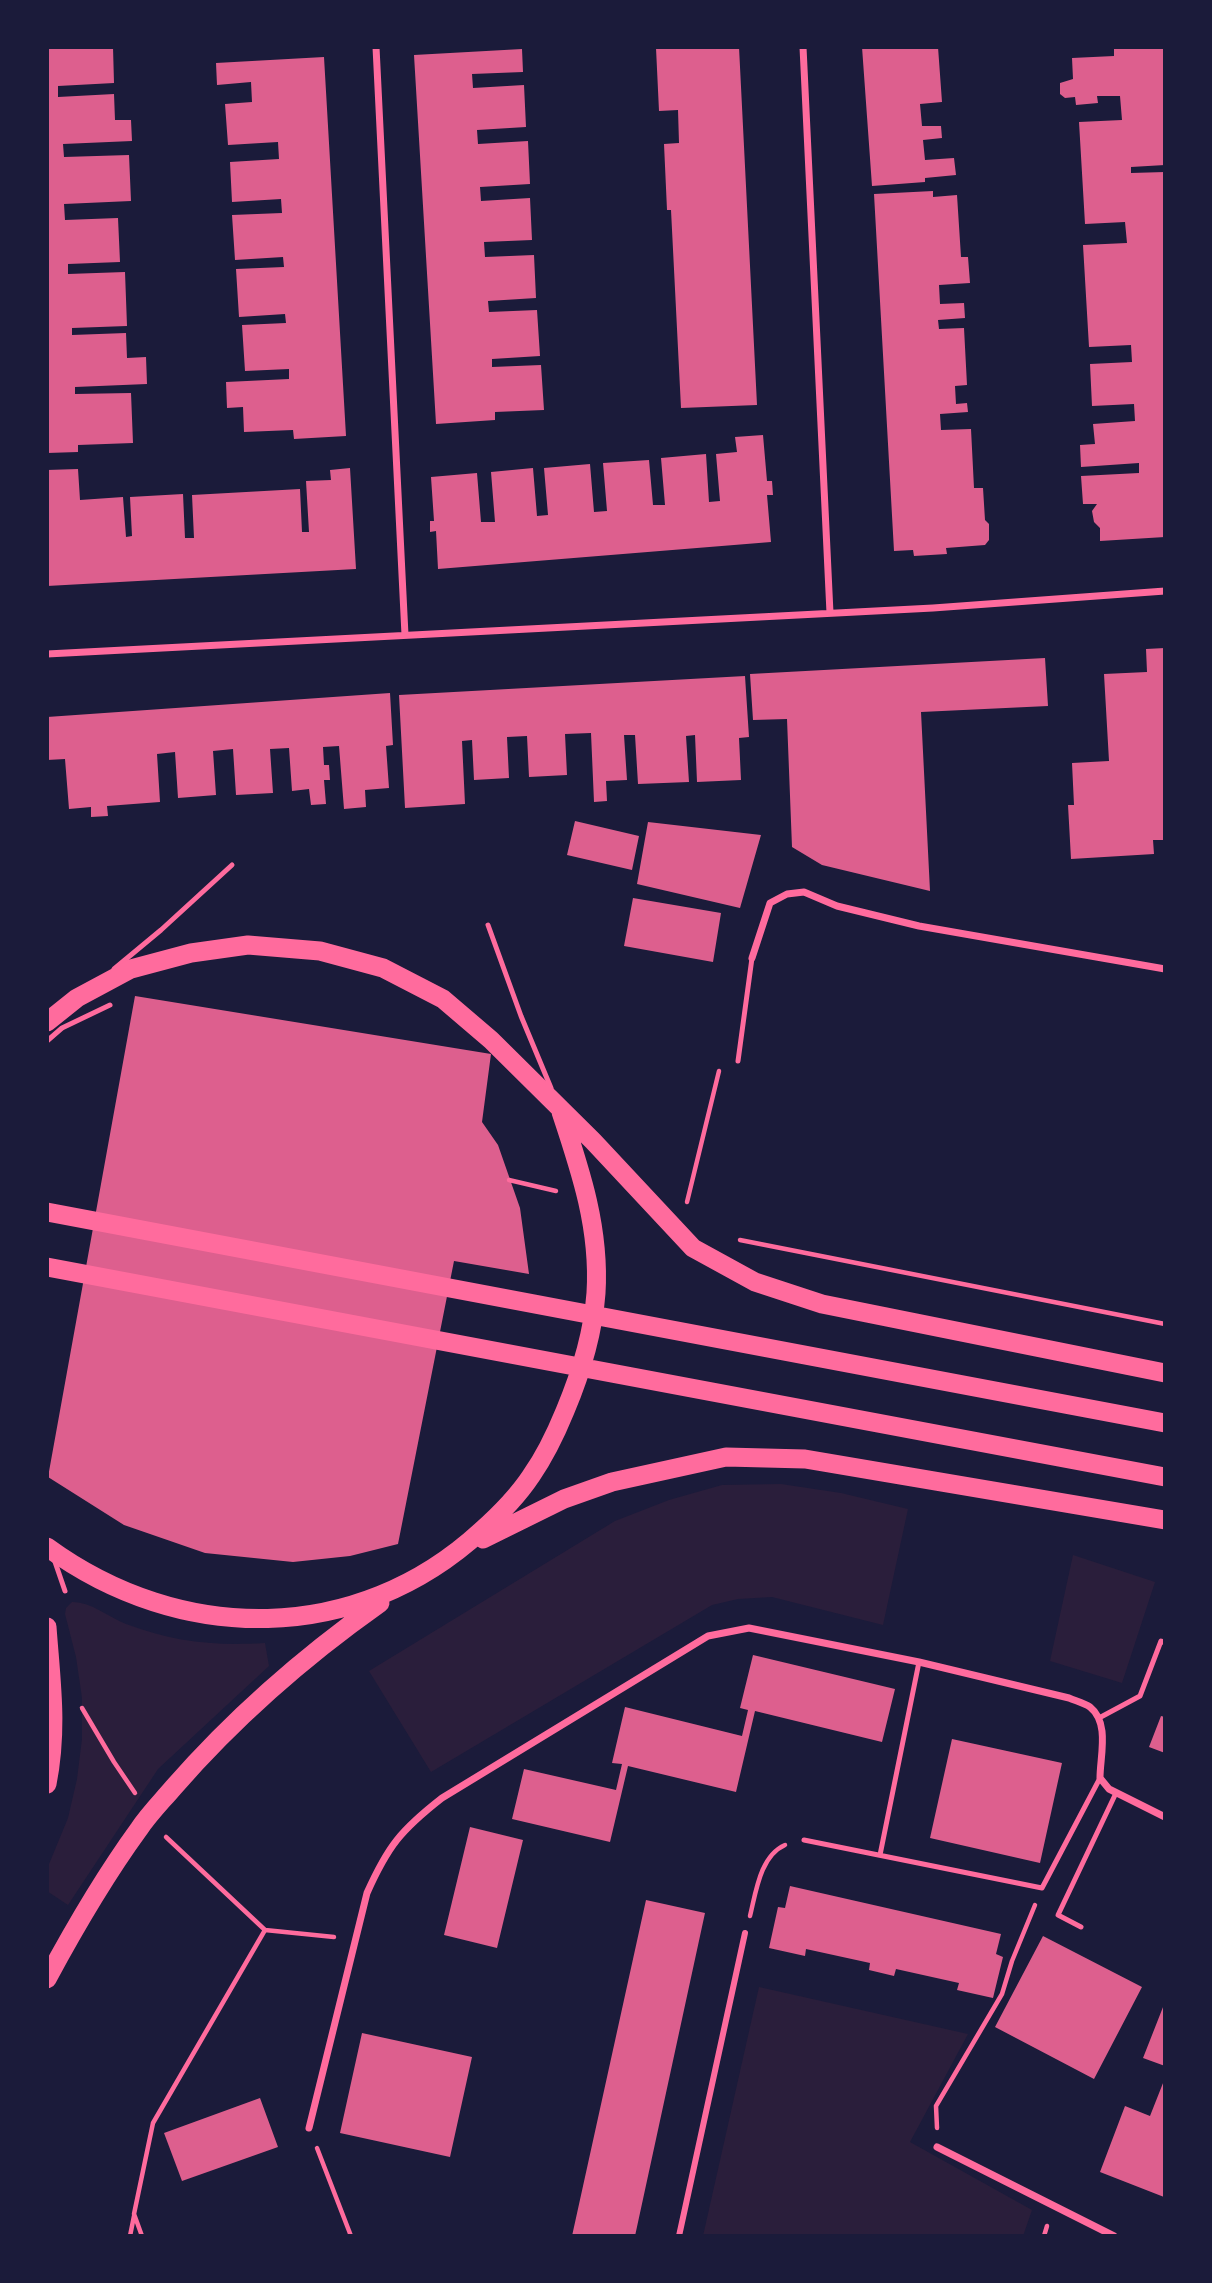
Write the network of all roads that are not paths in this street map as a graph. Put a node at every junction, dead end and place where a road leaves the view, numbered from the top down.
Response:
1 (376, 47) edge
2 (803, 47) edge
3 (1165, 591) edge
4 (830, 613) junction
5 (405, 635) junction
6 (47, 654) edge
7 (232, 865) dead end
8 (488, 925) dead end
9 (752, 958) joint
10 (1165, 969) edge
11 (77, 998) junction
12 (110, 1005) dead end
13 (47, 1014) edge
14 (47, 1022) edge
15 (47, 1041) edge
16 (738, 1061) dead end
17 (559, 1108) junction
18 (47, 1212) edge
19 (47, 1267) edge
20 (1165, 1373) edge
21 (1165, 1423) edge
22 (1165, 1477) edge
23 (1165, 1520) edge
24 (47, 1536) edge
25 (47, 1547) edge
26 (458, 1552) junction
27 (412, 1580) junction
28 (65, 1591) dead end
29 (47, 1627) edge
30 (1165, 1643) edge
31 (919, 1662) junction
32 (1099, 1718) junction
33 (1100, 1778) junction
34 (47, 1784) edge
35 (1116, 1793) junction
36 (1165, 1817) edge
37 (804, 1840) road end
38 (880, 1855) junction
39 (1081, 1927) dead end
40 (746, 1933) road end
41 (47, 1979) edge
42 (309, 2128) road end
43 (937, 2147) road end
44 (679, 2236) edge
45 (1114, 2236) edge

1 - 5 street
2 - 4 street
3 - 4 street
4 - 5 street
5 - 6 street
7 - 11 lane
8 - 17 lane
9 - 10 street
9 - 16 lane
11 - 13 highway
11 - 14 highway
11 - 17 highway
12 - 15 lane
17 - 20 highway
17 - 26 highway
18 - 21 highway
19 - 22 highway
23 - 26 highway
24 - 28 lane
25 - 27 highway
26 - 27 highway
27 - 41 highway
29 - 34 highway
30 - 32 lane
31 - 32 street
31 - 38 lane
31 - 42 street
32 - 33 street
33 - 35 street
33 - 38 lane
35 - 36 street
35 - 39 lane
37 - 38 lane
40 - 44 street
43 - 45 street

